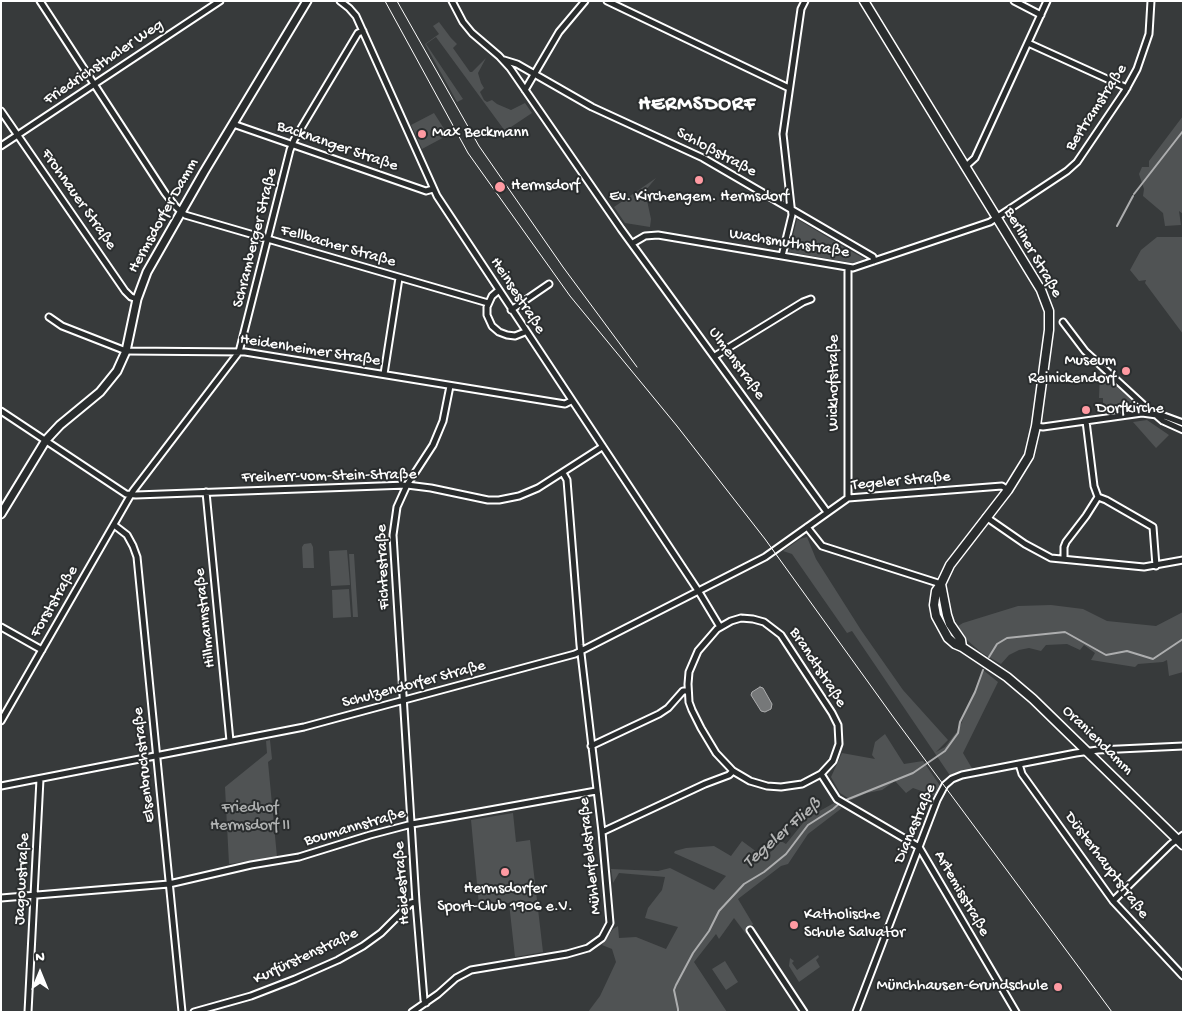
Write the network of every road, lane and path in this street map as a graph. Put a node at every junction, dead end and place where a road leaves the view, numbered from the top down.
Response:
1 (40, 1) edge
2 (220, 1) edge
3 (307, 1) edge
4 (340, 1) edge
5 (452, 1) edge
6 (585, 1) edge
7 (607, 1) edge
8 (805, 1) edge
9 (864, 1) edge
10 (1014, 1) edge
11 (1047, 1) edge
12 (1151, 1) edge
13 (1040, 15) junction
14 (362, 31) junction
15 (1028, 43) junction
16 (504, 60) junction
17 (534, 74) junction
18 (94, 84) junction
19 (789, 88) junction
20 (1127, 88) junction
21 (525, 90) junction
22 (1, 111) edge
23 (233, 124) junction
24 (18, 135) junction
25 (292, 145) junction
26 (1, 146) edge
27 (965, 167) junction
28 (433, 189) junction
29 (791, 209) junction
30 (181, 212) junction
31 (996, 218) junction
32 (269, 240) junction
33 (633, 243) junction
34 (782, 256) junction
35 (874, 261) junction
36 (848, 268) junction
37 (399, 278) junction
38 (548, 284) dead end
39 (499, 290) junction
40 (137, 299) junction
41 (811, 299) dead end
42 (488, 303) junction
43 (511, 310) junction
44 (50, 317) dead end
45 (1063, 322) dead end
46 (525, 332) junction
47 (126, 352) junction
48 (239, 352) junction
49 (715, 356) junction
50 (384, 374) junction
51 (450, 386) junction
52 (571, 401) junction
53 (1, 411) edge
54 (1148, 413) junction
55 (1155, 415) junction
56 (1086, 420) junction
57 (1183, 423) edge
58 (1036, 426) junction
59 (1183, 430) edge
60 (46, 440) junction
61 (602, 447) junction
62 (563, 473) junction
63 (407, 486) junction
64 (1008, 490) junction
65 (206, 492) junction
66 (131, 495) junction
67 (848, 498) junction
68 (1098, 498) junction
69 (827, 512) junction
70 (1, 514) edge
71 (986, 517) junction
72 (114, 525) junction
73 (806, 528) junction
74 (1064, 559) junction
75 (1183, 560) edge
76 (1156, 566) junction
77 (941, 584) junction
78 (699, 592) junction
79 (1, 627) edge
80 (720, 627) junction
81 (42, 650) junction
82 (580, 651) junction
83 (688, 691) junction
84 (404, 701) junction
85 (1, 721) edge
86 (230, 741) junction
87 (591, 746) junction
88 (1183, 746) edge
89 (1088, 751) junction
90 (157, 756) junction
91 (1019, 764) junction
92 (733, 772) junction
93 (821, 774) junction
94 (40, 778) junction
95 (1, 786) edge
96 (596, 791) junction
97 (412, 824) junction
98 (602, 832) junction
99 (1181, 840) edge
100 (919, 847) junction
101 (170, 884) junction
102 (34, 895) junction
103 (1, 898) edge
104 (1113, 901) junction
105 (416, 902) junction
106 (750, 930) dead end
107 (1183, 976) edge
108 (426, 1003) junction
109 (28, 1012) edge
110 (182, 1012) edge
111 (194, 1012) edge
112 (412, 1012) edge
113 (804, 1012) edge
114 (856, 1012) edge
115 (1016, 1012) edge

1 - 18 street
2 - 18 street, Friedrichsthaler Weg
3 - 23 main road, Hermsdorfer Damm
4 - 14 street, Heinsestraße
5 - 16 street, Schloßstraße
6 - 17 street
7 - 19 street
8 - 19 street
9 - 27 main road, Berliner Straße
10 - 13 street
11 - 13 street
12 - 20 street, Bertramstraße
13 - 15 street
14 - 25 street, Schramberger Straße
14 - 28 street, Heinsestraße
15 - 20 street
15 - 27 street
16 - 17 street, Schloßstraße
16 - 21 street, Ulmenstraße
17 - 21 street
17 - 29 street, Schloßstraße
18 - 24 street, Friedrichsthaler Weg
18 - 30 street
19 - 29 street
20 - 31 street, Bertramstraße
21 - 33 street, Ulmenstraße
22 - 24 street, Frohnauer Straße
23 - 25 street, Backnanger Straße
23 - 30 main road, Hermsdorfer Damm
24 - 26 street, Friedrichsthaler Weg
24 - 40 street, Frohnauer Straße
25 - 28 street, Backnanger Straße
25 - 32 street, Schramberger Straße
27 - 31 main road, Berliner Straße
28 - 39 street, Heinsestraße
29 - 34 street
29 - 35 street, Schloßstraße
30 - 32 street, Fellbacher Straße
30 - 40 main road, Hermsdorfer Damm
31 - 35 street, Wachsmuthstraße
31 - 58 main road, Berliner Straße
32 - 37 street, Fellbacher Straße
32 - 48 street, Schramberger Straße
33 - 34 street, Wachsmuthstraße
33 - 49 street, Ulmenstraße
34 - 36 street, Wachsmuthstraße
35 - 36 street, Wachsmuthstraße
36 - 67 street, Wickhofstraße
37 - 42 street, Fellbacher Straße
37 - 50 street
38 - 43 street
39 - 42 street
39 - 43 street, Heinsestraße
40 - 47 main road, Hermsdorfer Damm
41 - 49 street
42 - 46 street
43 - 46 street, Heinsestraße
44 - 47 street, Heidenheimer Straße
45 - 54 street
46 - 52 street, Heinsestraße
47 - 48 street, Heidenheimer Straße
47 - 60 main road, Hermsdorfer Damm
48 - 50 street, Heidenheimer Straße
48 - 66 street, Schramberger Straße
49 - 69 street, Ulmenstraße
50 - 51 street, Heidenheimer Straße
51 - 52 street, Heidenheimer Straße
51 - 63 street, Fichtestraße
52 - 61 street, Heinsestraße
53 - 60 street
54 - 55 street
54 - 56 street
55 - 57 street
55 - 59 street
56 - 58 street
56 - 68 street
58 - 64 main road, Berliner Straße
60 - 66 street
60 - 70 main road, Hermsdorfer Damm
61 - 62 street, Freiherr-vom-Stein-Straße
61 - 78 street, Heinsestraße
62 - 63 street, Freiherr-vom-Stein-Straße
62 - 82 street, Mühlenfeldstraße
63 - 65 street, Freiherr-vom-Stein-Straße
63 - 84 street, Fichtestraße
64 - 67 street, Tegeler Straße
64 - 71 main road, Berliner Straße
65 - 66 street, Freiherr-vom-Stein-Straße
65 - 86 street, Hillmannstraße
66 - 72 street, Forststraße
67 - 69 street, Tegeler Straße
68 - 74 street
68 - 76 street
69 - 73 street, Tegeler Straße
71 - 74 street
71 - 77 main road, Berliner Straße
72 - 81 street, Forststraße
72 - 90 street, Elsenbruchstraße
73 - 77 street
73 - 78 street, Schulzendorfer Straße
74 - 76 street
75 - 76 street
77 - 89 main road, Oraniendamm
78 - 80 street
78 - 82 street, Schulzendorfer Straße
79 - 81 street
80 - 83 street, Brandtstraße
80 - 93 street, Brandtstraße
81 - 85 street, Forststraße
82 - 84 street, Schulzendorfer Straße
82 - 87 street, Mühlenfeldstraße
83 - 87 street
83 - 92 street, Brandtstraße
84 - 86 street, Schulzendorfer Straße
84 - 97 street, Heidestraße
86 - 90 street, Schulzendorfer Straße
87 - 96 street, Mühlenfeldstraße
88 - 89 street, Dianastraße
89 - 91 street, Dianastraße
89 - 99 main road, Oraniendamm
90 - 94 street, Schulzendorfer Straße
90 - 101 street, Elsenbruchstraße
91 - 100 street, Dianastraße
91 - 104 street, Düsterhauptstraße
92 - 93 street, Brandtstraße
92 - 98 street
93 - 100 street, Artemisstraße
94 - 95 street, Schulzendorfer Straße
94 - 102 street, Jagowstraße
96 - 97 street, Boumannstraße
96 - 98 street, Mühlenfeldstraße
97 - 101 street, Boumannstraße
97 - 105 street, Heidestraße
98 - 108 street, Mühlenfeldstraße
99 - 104 street
100 - 114 street, Dianastraße
100 - 115 street, Artemisstraße
101 - 102 street, Boumannstraße
101 - 110 street, Elsenbruchstraße
102 - 103 street, Boumannstraße
102 - 109 street, Jagowstraße
104 - 107 street, Düsterhauptstraße
105 - 108 street, Heidestraße
105 - 111 street, Kurfürstenstraße
106 - 113 street
108 - 112 street, Mühlenfeldstraße

